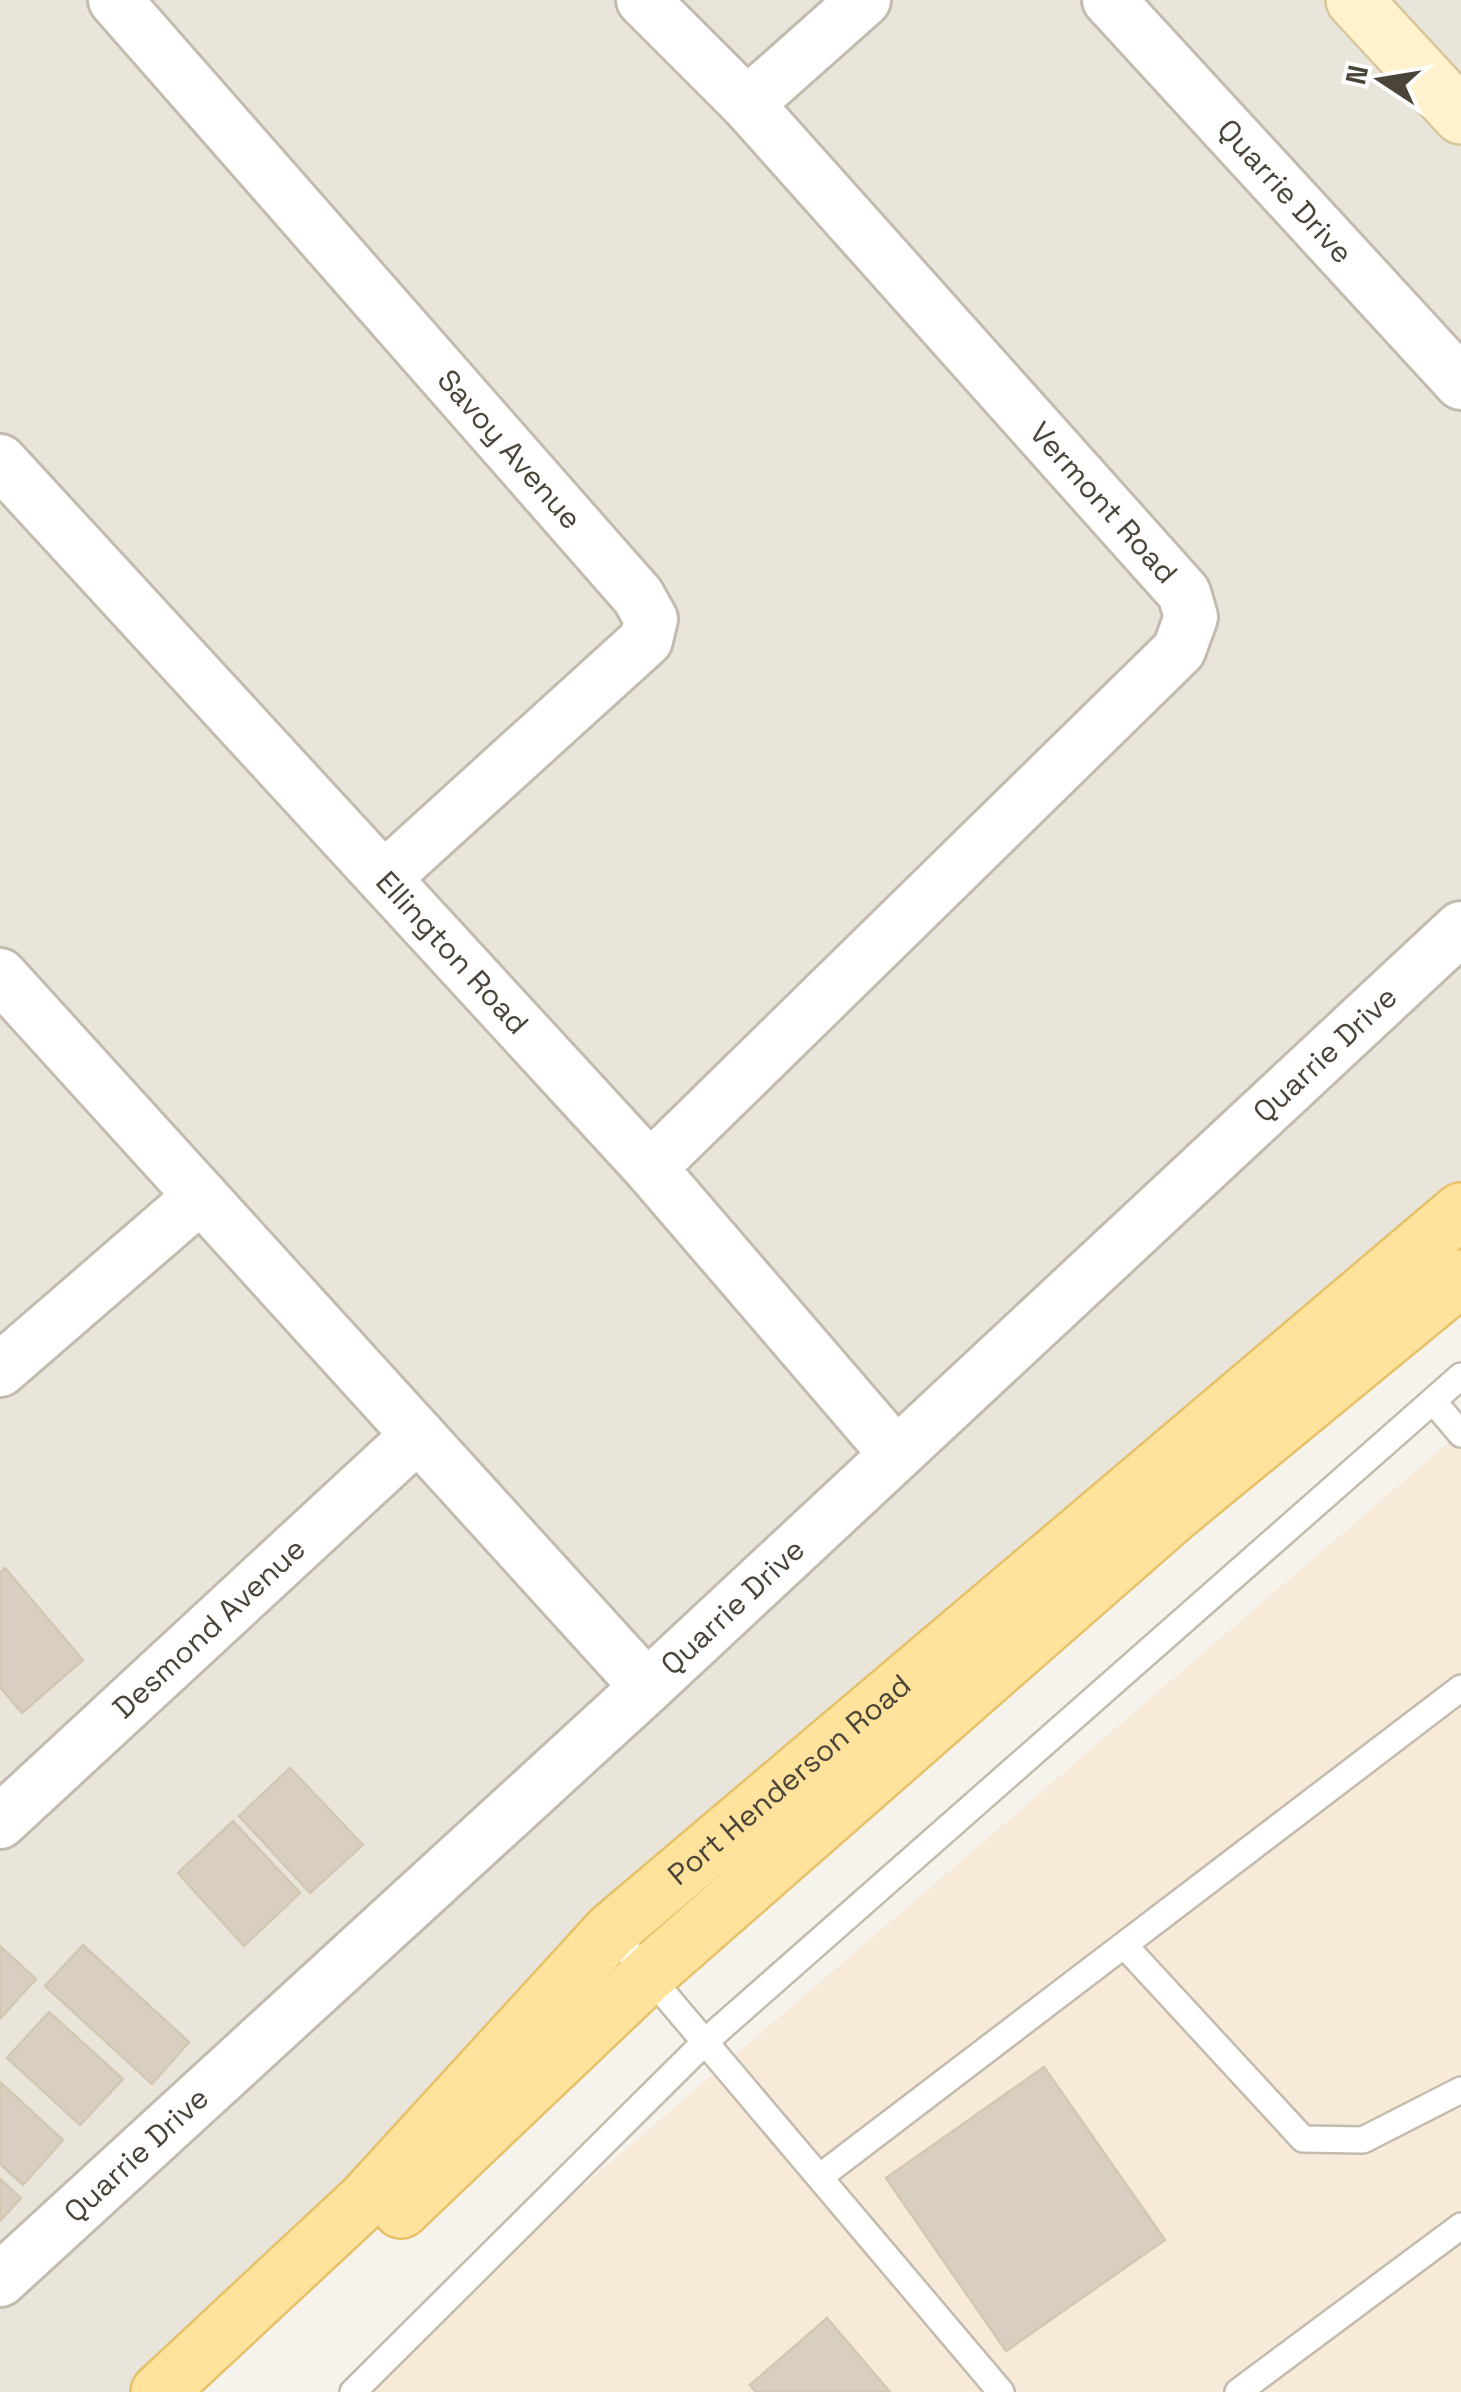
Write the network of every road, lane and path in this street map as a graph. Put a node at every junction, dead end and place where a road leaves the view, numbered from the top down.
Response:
1 (115, 0) edge
2 (643, 0) edge
3 (864, 0) edge
4 (1110, 0) edge
5 (1354, 0) edge
6 (746, 104) junction
7 (1461, 116) edge
8 (1461, 382) edge
9 (0, 462) edge
10 (385, 877) junction
11 (1461, 928) edge
12 (0, 975) edge
13 (650, 1168) junction
14 (201, 1196) junction
15 (1461, 1211) edge
16 (1461, 1278) edge
17 (0, 1370) edge
18 (1461, 1376) edge
19 (1432, 1401) junction
20 (1461, 1434) edge
21 (418, 1435) junction
22 (896, 1453) junction
23 (648, 1687) junction
24 (1461, 1688) edge
25 (0, 1822) edge
26 (611, 1931) junction
27 (1124, 1946) junction
28 (650, 1973) junction
29 (708, 2040) junction
30 (1461, 2090) edge
31 (821, 2176) junction
32 (1461, 2226) edge
33 (0, 2280) edge
34 (365, 2388) edge
35 (159, 2392) edge
36 (212, 2392) edge
37 (1001, 2392) edge
38 (1238, 2392) edge

1 - 10 street, Savoy Avenue
2 - 6 street, Vermont Road
3 - 6 street
4 - 8 street, Quarrie Drive
5 - 7 main road
6 - 13 street, Vermont Road
9 - 10 street, Ellington Road
10 - 13 street, Ellington Road
11 - 22 street, Quarrie Drive
12 - 14 street
13 - 22 street, Ellington Road
14 - 17 street
14 - 21 street
15 - 26 main road, Port Henderson Road
16 - 28 main road, Port Henderson Road
18 - 19 lane
19 - 20 lane
19 - 29 lane
21 - 23 street
21 - 25 street, Desmond Avenue
22 - 23 street, Quarrie Drive
23 - 33 street, Quarrie Drive
24 - 27 lane
26 - 28 lane
26 - 35 main road, Port Henderson Road
27 - 30 lane
27 - 31 lane
28 - 29 lane
28 - 36 main road, Port Henderson Road
29 - 31 lane
29 - 34 lane
31 - 37 lane
32 - 38 lane

